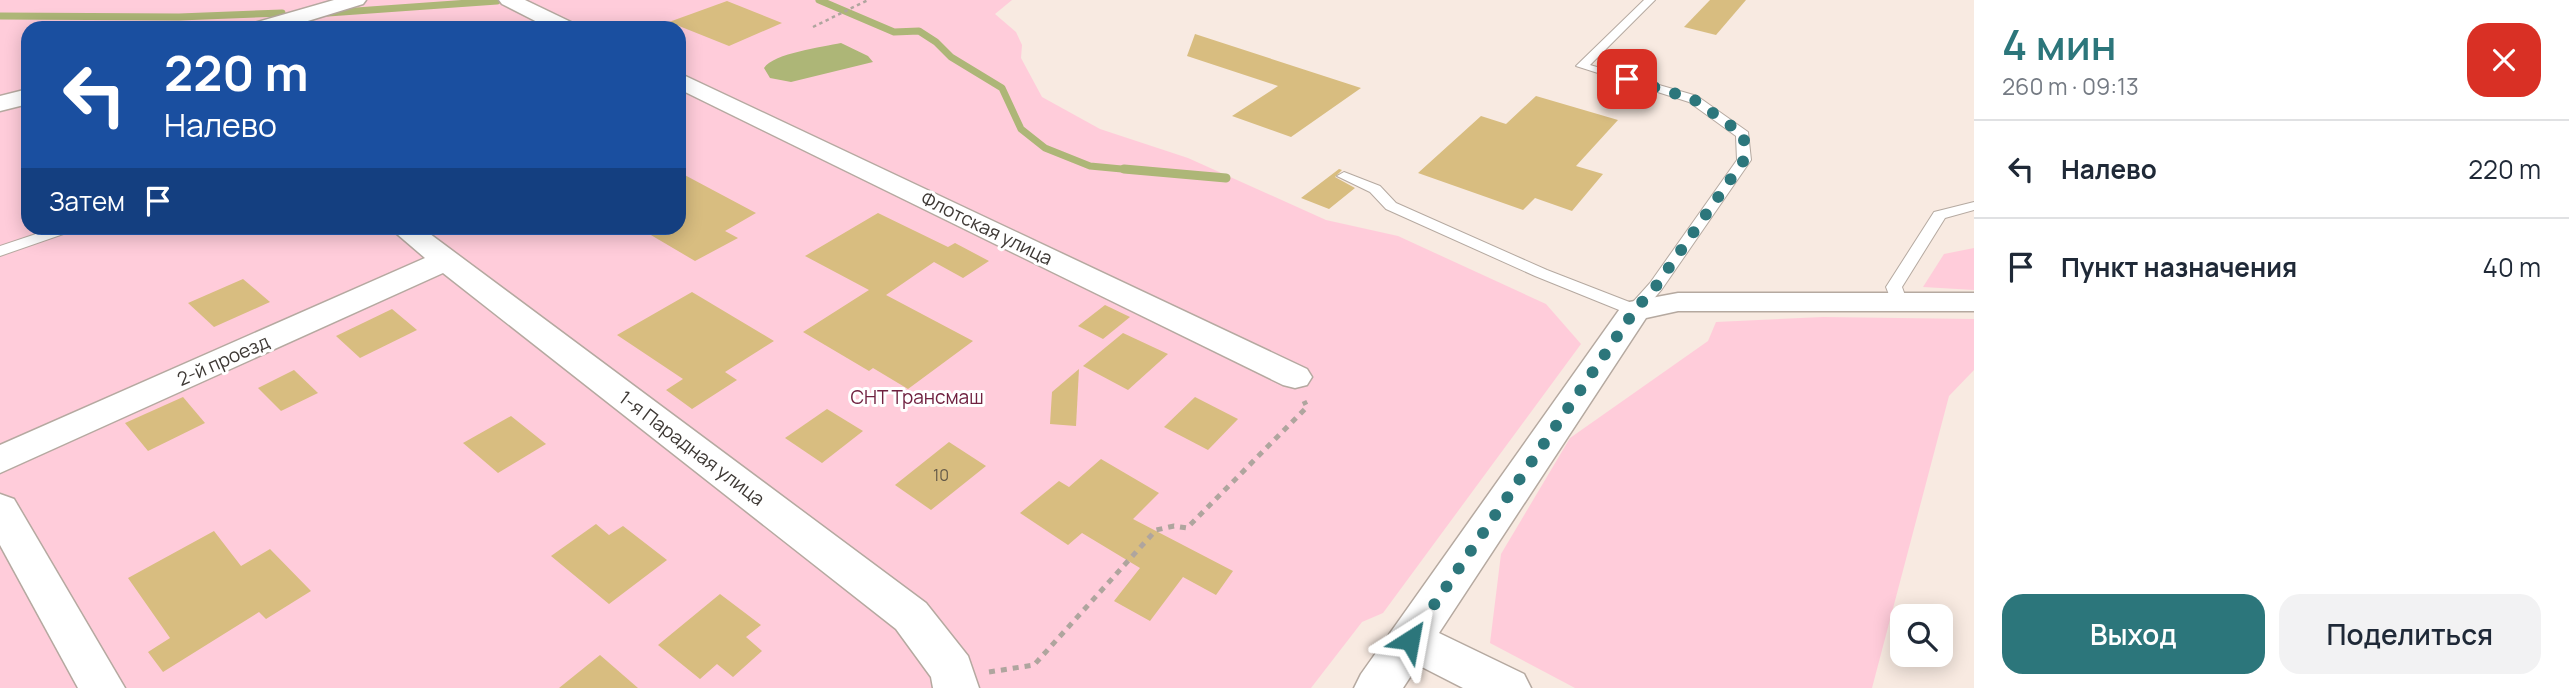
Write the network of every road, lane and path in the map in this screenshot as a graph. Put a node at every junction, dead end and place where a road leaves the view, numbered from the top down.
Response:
1 (509, 0) edge
2 (869, 0) edge
3 (1650, 0) edge
4 (340, 2) edge
5 (283, 21) edge
6 (551, 21) edge
7 (813, 27) dead end
8 (686, 82) edge
9 (21, 98) edge
10 (0, 104) edge
11 (1344, 176) dead end
12 (1974, 206) edge
13 (47, 235) edge
14 (413, 235) edge
15 (0, 251) edge
16 (446, 260) junction
17 (1899, 301) junction
18 (1974, 302) edge
19 (1635, 310) junction
20 (1295, 377) joint
21 (0, 460) edge
22 (0, 509) edge
23 (1410, 640) junction
24 (969, 684) edge
25 (102, 688) edge
26 (1377, 688) edge
27 (1508, 688) edge

1 - 6 street
2 - 7 path
3 - 19 lane
4 - 5 street
8 - 20 street, Флотская улица
9 - 10 street
11 - 19 lane
12 - 17 lane
13 - 15 lane
14 - 16 street, 1-я Парадная улица
16 - 21 street, 2-й проезд
16 - 24 street, 1-я Парадная улица
17 - 18 street
17 - 19 street
19 - 23 street
20 - 24 path
22 - 25 street
23 - 26 street
23 - 27 street

